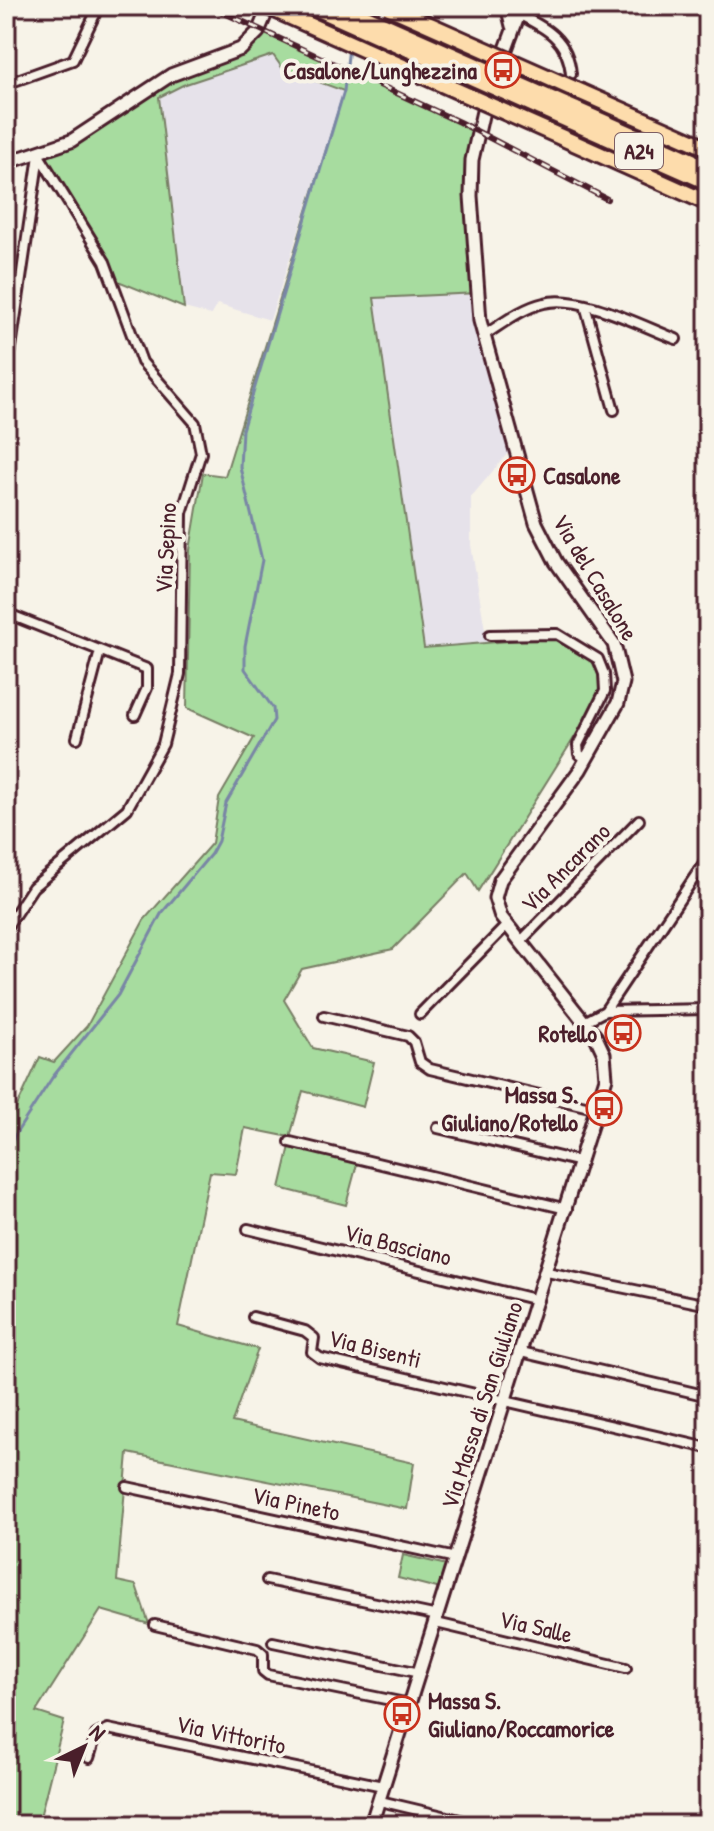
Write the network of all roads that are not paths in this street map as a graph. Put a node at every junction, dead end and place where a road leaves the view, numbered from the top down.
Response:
1 (99, 6) edge
2 (267, 6) edge
3 (312, 6) edge
4 (341, 6) edge
5 (387, 6) edge
6 (507, 6) edge
7 (520, 10) edge
8 (512, 26) junction
9 (571, 74) dead end
10 (6, 84) edge
11 (572, 115) junction
12 (708, 148) edge
13 (39, 155) junction
14 (6, 163) edge
15 (708, 168) edge
16 (708, 182) edge
17 (708, 203) edge
18 (585, 305) junction
19 (483, 336) junction
20 (676, 339) dead end
21 (6, 382) edge
22 (614, 410) dead end
23 (6, 613) edge
24 (490, 635) dead end
25 (100, 651) junction
26 (135, 715) dead end
27 (77, 738) dead end
28 (586, 759) junction
29 (639, 820) dead end
30 (708, 857) edge
31 (507, 925) junction
32 (6, 928) edge
33 (520, 942) junction
34 (708, 1009) edge
35 (605, 1011) junction
36 (420, 1014) dead end
37 (324, 1016) dead end
38 (586, 1021) junction
39 (598, 1109) junction
40 (438, 1128) dead end
41 (290, 1142) dead end
42 (581, 1162) junction
43 (567, 1209) junction
44 (248, 1229) dead end
45 (547, 1272) junction
46 (538, 1300) junction
47 (708, 1305) edge
48 (253, 1317) dead end
49 (521, 1352) junction
50 (708, 1396) edge
51 (506, 1399) junction
52 (708, 1448) edge
53 (127, 1487) dead end
54 (456, 1558) junction
55 (267, 1580) dead end
56 (437, 1619) junction
57 (155, 1625) dead end
58 (273, 1642) dead end
59 (626, 1668) dead end
60 (420, 1673) junction
61 (410, 1704) junction
62 (89, 1758) dead end
63 (383, 1786) junction
64 (380, 1801) junction
65 (371, 1825) edge
66 (481, 1825) edge

1 - 10 street
2 - 13 street
2 - 17 highway, bridge
3 - 11 highway, A24, bridge
4 - 11 highway, A24, bridge
5 - 12 highway, bridge
6 - 8 street
7 - 8 street, Via del Casalone
7 - 9 street
8 - 19 street, Via del Casalone
11 - 15 highway, A24
11 - 16 highway, A24
13 - 14 street
13 - 21 street
13 - 32 street, Via Sepino
18 - 19 street
18 - 20 street
18 - 22 street
19 - 28 street, Via del Casalone
23 - 25 street
24 - 28 street
25 - 26 street
25 - 27 street
28 - 31 street, Via del Casalone
29 - 33 street, Via Ancarano
30 - 35 street
31 - 33 street, Via del Casalone
31 - 36 street
33 - 38 street, Via del Casalone
34 - 35 street
35 - 38 street
37 - 39 street
38 - 39 street, Via Massa di San Giuliano
39 - 42 street, Via Massa di San Giuliano
40 - 42 street
41 - 43 street
42 - 43 street, Via Massa di San Giuliano
43 - 45 street, Via Massa di San Giuliano
44 - 46 street, Via Basciano
45 - 46 street, Via Massa di San Giuliano
45 - 47 street
46 - 49 street, Via Massa di San Giuliano
48 - 51 street, Via Bisenti
49 - 50 street
49 - 51 street, Via Massa di San Giuliano
51 - 52 street
51 - 54 street, Via Massa di San Giuliano
53 - 54 street, Via Pineto
54 - 56 street, Via Massa di San Giuliano
55 - 56 street
56 - 59 street, Via Salle
56 - 60 street, Via Massa di San Giuliano
57 - 61 street
58 - 60 street
60 - 61 street, Via Massa di San Giuliano
61 - 63 street, Via Massa di San Giuliano
62 - 63 street, Via Vittorito
63 - 64 street, Via Massa di San Giuliano
64 - 65 street, Via Massa di San Giuliano
64 - 66 street

